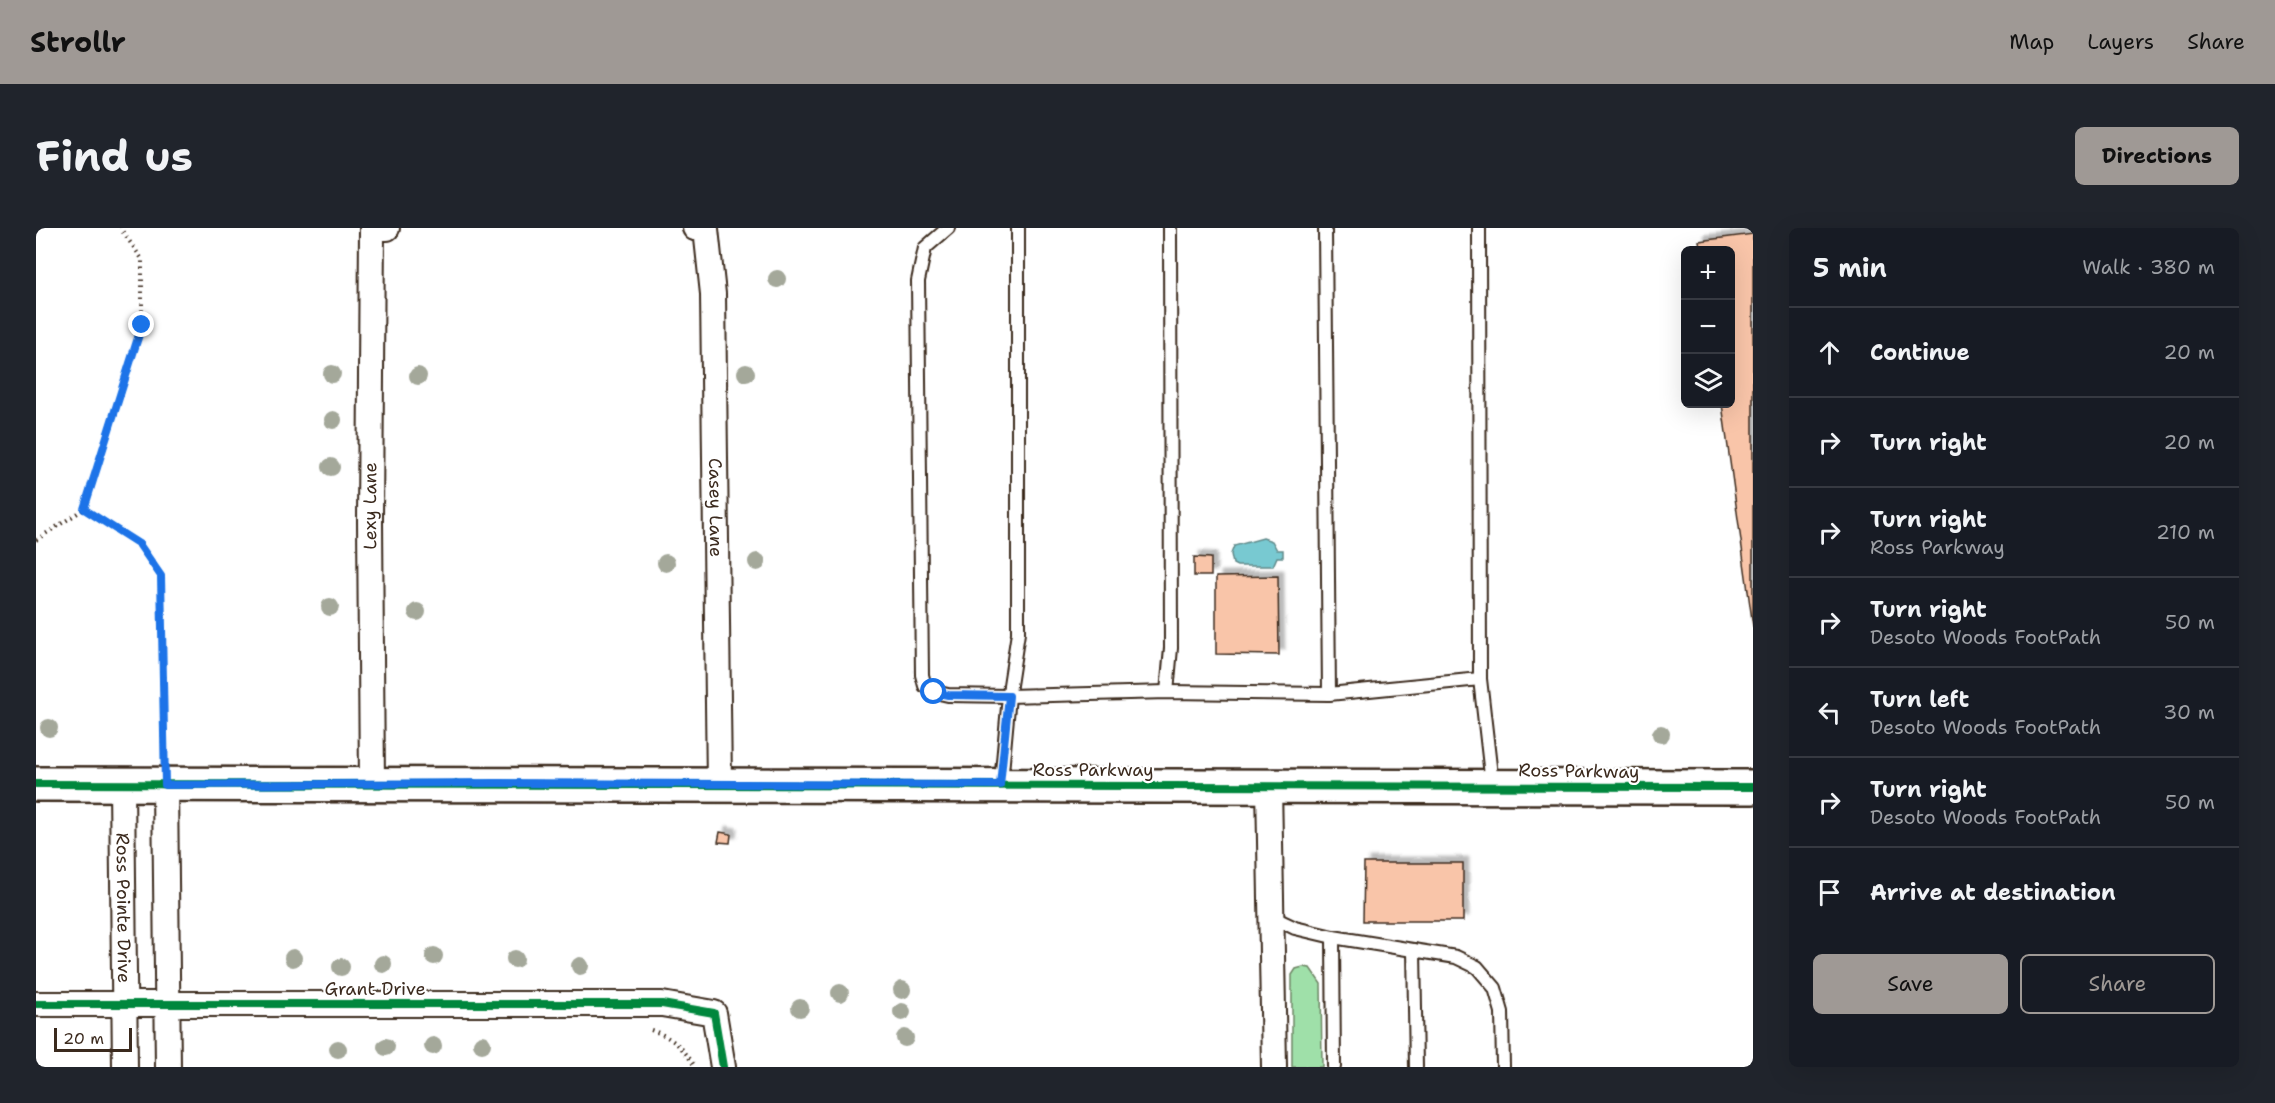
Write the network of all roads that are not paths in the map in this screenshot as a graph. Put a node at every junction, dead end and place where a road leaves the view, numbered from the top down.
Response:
1 (372, 228) edge
2 (387, 228) edge
3 (948, 228) edge
4 (1018, 228) edge
5 (1170, 228) edge
6 (1325, 228) edge
7 (1479, 228) edge
8 (701, 229) edge
9 (1480, 679) junction
10 (1167, 692) junction
11 (1329, 694) junction
12 (1009, 696) junction
13 (36, 784) edge
14 (122, 785) junction
15 (165, 785) junction
16 (372, 785) junction
17 (719, 785) junction
18 (1000, 785) junction
19 (1492, 785) junction
20 (1269, 786) junction
21 (1753, 787) edge
22 (1272, 917) junction
23 (1333, 937) junction
24 (1414, 950) junction
25 (36, 1004) edge
26 (125, 1004) junction
27 (167, 1004) junction
28 (124, 1067) edge
29 (168, 1067) edge
30 (723, 1067) edge
31 (1274, 1067) edge
32 (1334, 1067) edge
33 (1416, 1067) edge
34 (1503, 1067) edge

1 - 2 street
1 - 16 street, Lexy Lane
3 - 12 lane
4 - 12 lane
5 - 10 lane
6 - 11 lane
7 - 9 lane
8 - 17 street, Casey Lane
9 - 11 lane
9 - 19 lane
10 - 11 lane
10 - 12 lane
12 - 18 lane
13 - 14 street, Ross Parkway
14 - 15 street, Ross Parkway
14 - 26 street, Ross Pointe Drive
15 - 16 street, Ross Parkway
15 - 27 street
16 - 17 street, Ross Parkway
17 - 18 street, Ross Parkway
18 - 20 street, Ross Parkway
19 - 20 street, Ross Parkway
19 - 21 street, Ross Parkway
20 - 22 street
22 - 23 lane
22 - 31 street
23 - 24 lane
23 - 32 lane
24 - 33 lane
24 - 34 lane
25 - 26 street, Grant Drive
26 - 27 street, Grant Drive
26 - 28 street, Ross Pointe Drive
27 - 29 street
27 - 30 street, Grant Drive

